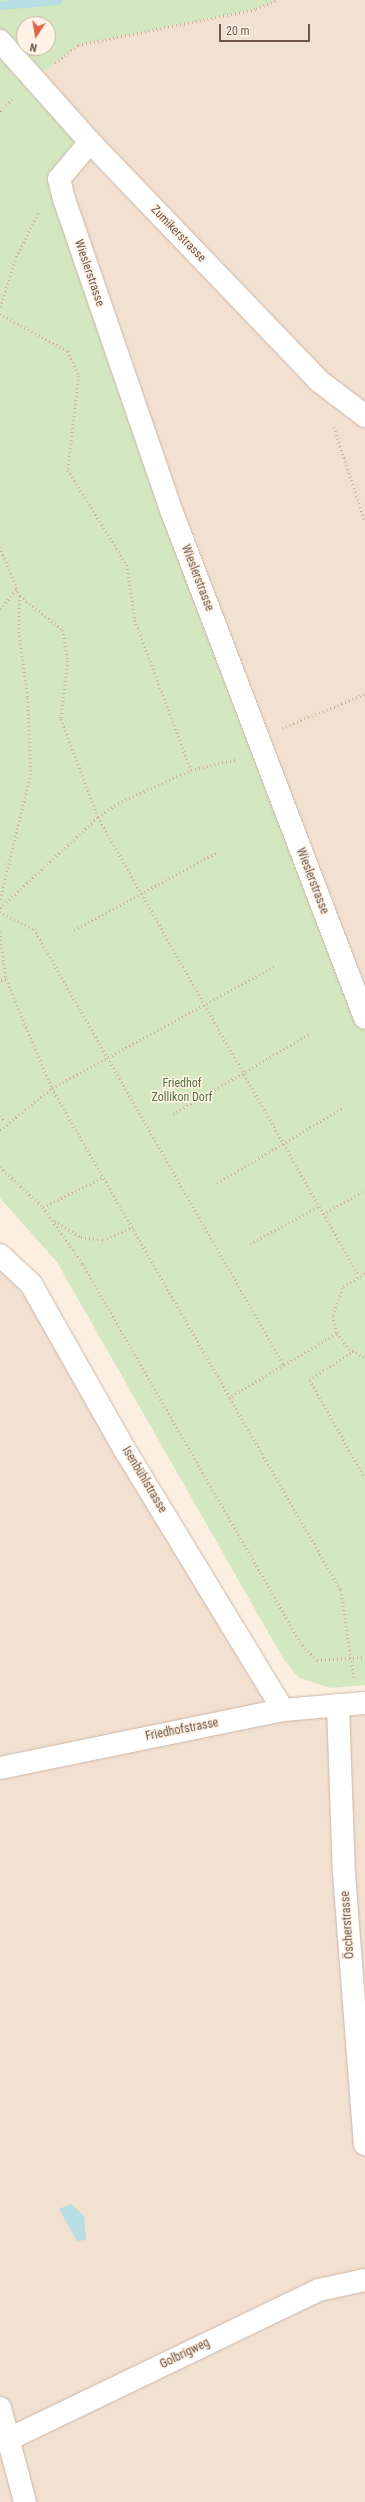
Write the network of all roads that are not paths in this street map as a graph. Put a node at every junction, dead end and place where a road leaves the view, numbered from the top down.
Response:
1 (0, 41) edge
2 (90, 142) junction
3 (365, 416) edge
4 (365, 1018) edge
5 (0, 1255) edge
6 (353, 1704) edge
7 (283, 1710) junction
8 (0, 1768) edge
9 (365, 2144) edge
10 (365, 2280) edge
11 (0, 2408) edge
12 (9, 2439) junction
13 (26, 2502) edge

1 - 2 street, Zumikerstrasse
2 - 3 street, Zumikerstrasse
2 - 4 street, Wieslerstrasse
5 - 7 street, Isenbühlstrasse
6 - 7 street, Friedhofstrasse
6 - 9 street, Öscherstrasse
7 - 8 street, Friedhofstrasse
10 - 12 street, Golbrigweg
11 - 12 street
12 - 13 street

